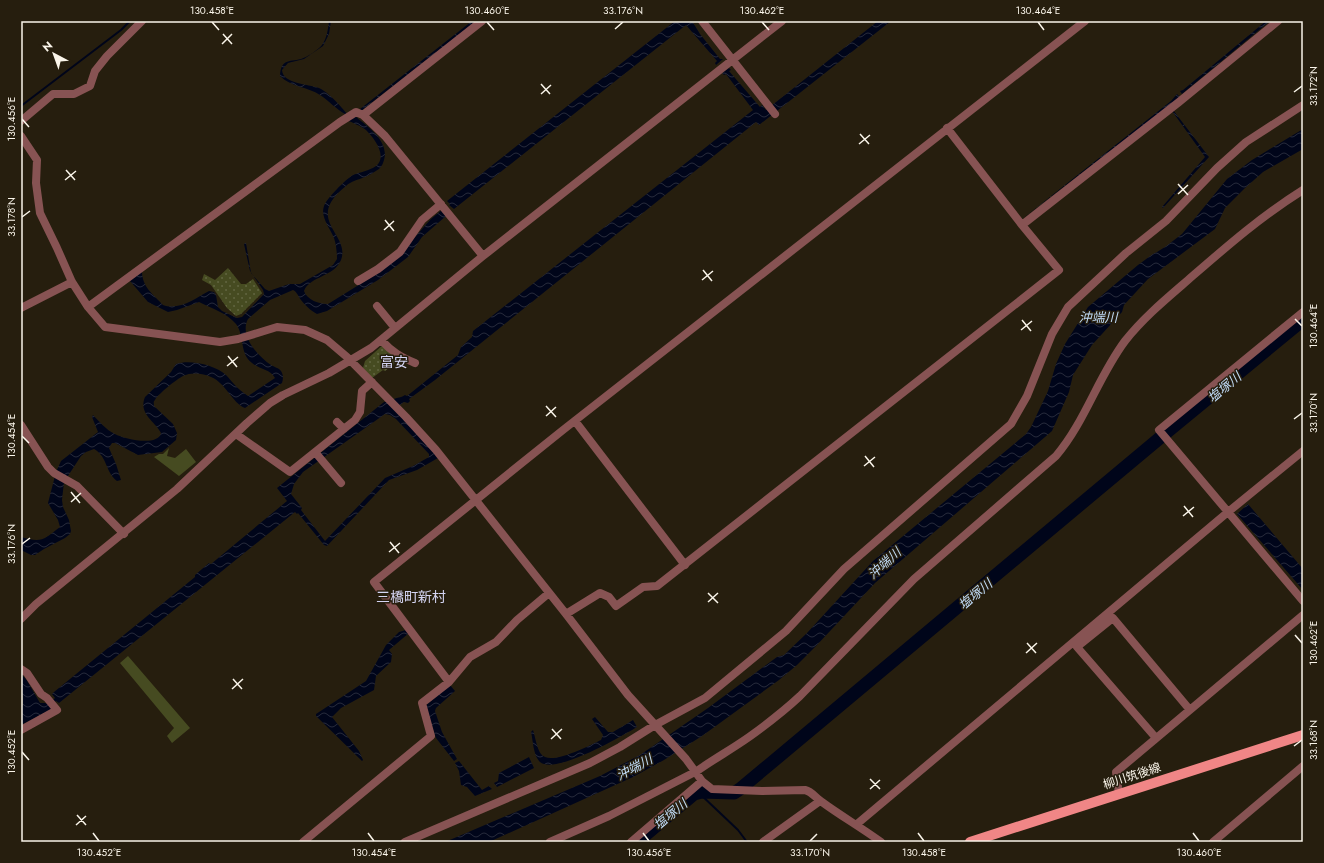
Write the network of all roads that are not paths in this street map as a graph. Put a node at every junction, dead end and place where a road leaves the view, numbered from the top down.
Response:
1 (142, 21) edge
2 (482, 21) edge
3 (702, 21) edge
4 (782, 21) edge
5 (1085, 21) edge
6 (1278, 21) edge
7 (730, 62) junction
8 (1303, 105) edge
9 (774, 114) dead end
10 (363, 115) junction
11 (21, 121) edge
12 (948, 128) junction
13 (21, 136) edge
14 (1303, 190) edge
15 (442, 205) junction
16 (1022, 224) junction
17 (483, 256) junction
18 (358, 281) dead end
19 (72, 282) junction
20 (377, 306) dead end
21 (88, 307) junction
22 (21, 308) edge
23 (1303, 312) edge
24 (395, 328) junction
25 (381, 340) junction
26 (351, 361) junction
27 (415, 363) dead end
28 (372, 382) junction
29 (575, 421) junction
30 (337, 422) dead end
31 (21, 425) edge
32 (344, 429) junction
33 (236, 434) junction
34 (1303, 451) edge
35 (314, 452) junction
36 (340, 483) dead end
37 (475, 500) junction
38 (1228, 512) junction
39 (124, 534) junction
40 (685, 565) junction
41 (549, 593) junction
42 (1303, 601) edge
43 (566, 614) junction
44 (1303, 615) edge
45 (21, 619) edge
46 (21, 669) edge
47 (449, 682) junction
48 (1190, 710) junction
49 (655, 725) junction
50 (21, 730) edge
51 (1303, 735) edge
52 (1156, 738) junction
53 (1303, 766) edge
54 (695, 772) junction
55 (702, 781) junction
56 (1119, 794) junction
57 (820, 801) junction
58 (857, 824) junction
59 (303, 842) edge
60 (405, 842) edge
61 (550, 842) edge
62 (631, 842) edge
63 (763, 842) edge
64 (881, 842) edge
65 (970, 842) edge
66 (1213, 842) edge

1 - 11 street
2 - 10 street
3 - 7 street
4 - 7 street
5 - 12 street
6 - 16 street
7 - 9 street
7 - 17 street
8 - 49 street
10 - 15 street
10 - 21 street
12 - 16 street
12 - 29 street
13 - 19 street
14 - 54 street
15 - 17 street
15 - 18 street
16 - 40 street
17 - 24 street
19 - 21 street
19 - 22 street
20 - 24 street
21 - 26 street
23 - 38 street
24 - 25 street
25 - 26 street
25 - 27 street
26 - 28 street
26 - 33 street
28 - 32 street
28 - 37 street
29 - 37 street
29 - 40 street
30 - 32 street
31 - 39 street
32 - 35 street
33 - 35 street
33 - 39 street
34 - 38 street
35 - 36 street
37 - 41 street
37 - 47 street
38 - 42 street
38 - 58 street
39 - 45 street
40 - 43 street
41 - 43 street
41 - 47 street
43 - 49 street
44 - 48 street
46 - 50 street
47 - 59 street
48 - 52 street
48 - 52 street
49 - 54 street
49 - 60 street
51 - 56 main road, 柳川筑後線
52 - 56 street
53 - 66 street
54 - 55 street
54 - 61 street
55 - 57 street
55 - 62 street
56 - 65 main road, 柳川筑後線
57 - 58 street
57 - 63 street
58 - 64 street

